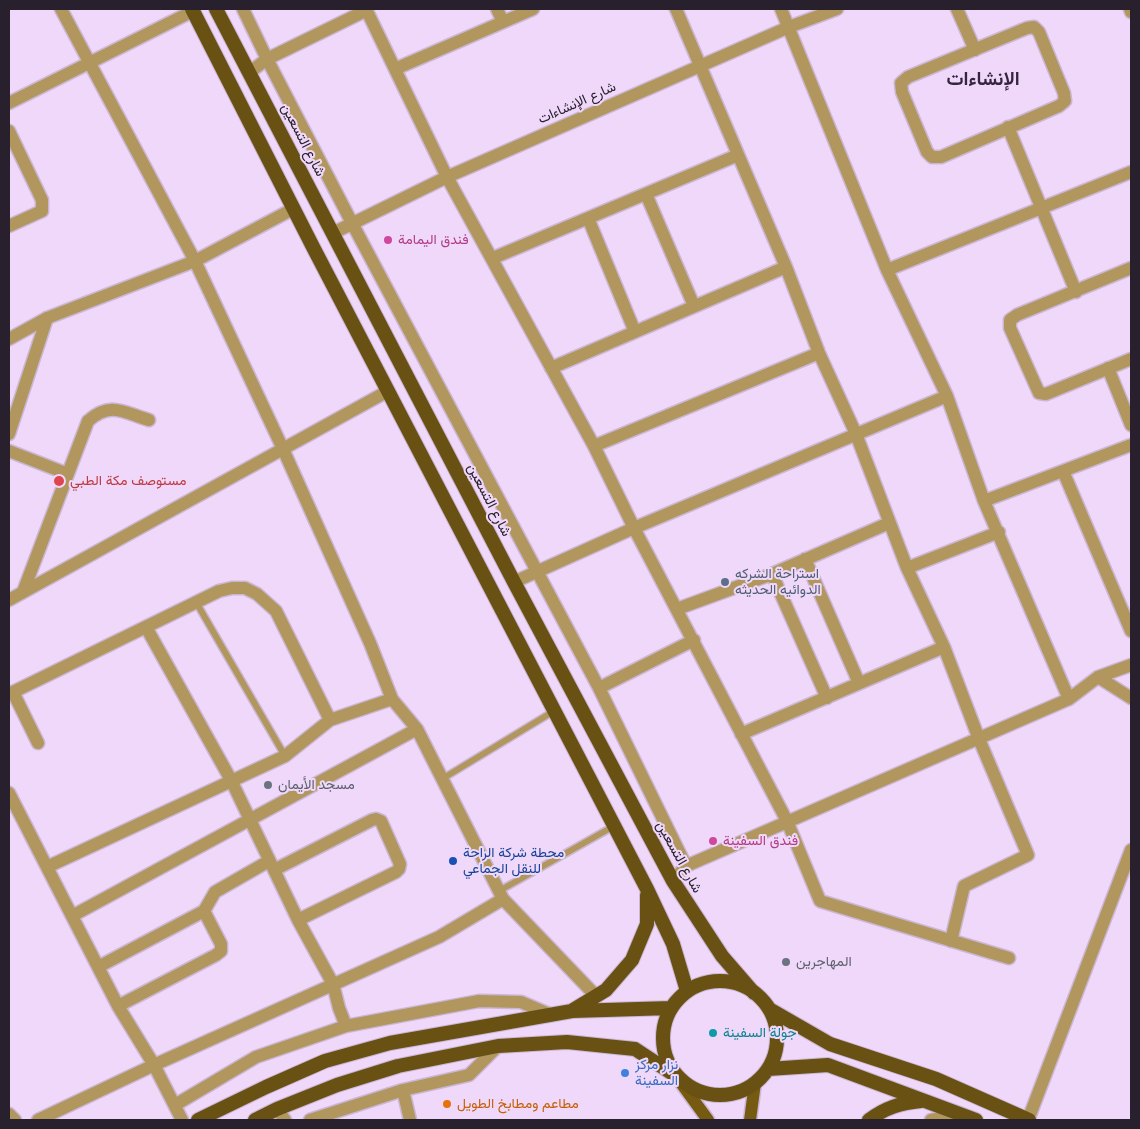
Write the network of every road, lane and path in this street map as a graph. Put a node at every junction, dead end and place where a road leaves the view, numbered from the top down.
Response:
1 (61, 9) edge
2 (216, 9) edge
3 (243, 9) edge
4 (366, 9) edge
5 (497, 9) edge
6 (533, 9) edge
7 (676, 9) edge
8 (781, 9) edge
9 (837, 9) edge
10 (957, 9) edge
11 (193, 10) edge
12 (503, 22) junction
13 (789, 27) junction
14 (975, 50) junction
15 (267, 59) junction
16 (89, 64) junction
17 (701, 66) junction
18 (395, 69) junction
19 (250, 72) junction
20 (9, 103) edge
21 (1008, 127) junction
22 (9, 131) edge
23 (738, 155) junction
24 (1131, 172) edge
25 (447, 177) junction
26 (646, 194) junction
27 (1042, 208) junction
28 (293, 209) junction
29 (588, 218) junction
30 (352, 223) junction
31 (9, 226) edge
32 (333, 233) junction
33 (313, 247) junction
34 (493, 258) junction
35 (195, 261) junction
36 (786, 267) junction
37 (1131, 268) edge
38 (887, 270) junction
39 (1076, 292) junction
40 (694, 306) junction
41 (47, 318) junction
42 (635, 332) junction
43 (9, 339) edge
44 (819, 353) junction
45 (1131, 359) edge
46 (551, 368) junction
47 (1108, 368) junction
48 (388, 391) junction
49 (947, 396) junction
50 (149, 420) dead end
51 (1131, 424) edge
52 (9, 434) edge
53 (856, 434) junction
54 (1131, 445) edge
55 (594, 446) junction
56 (283, 449) junction
57 (9, 451) edge
58 (1063, 471) junction
59 (68, 474) junction
60 (984, 501) junction
61 (890, 523) junction
62 (634, 528) junction
63 (999, 532) junction
64 (805, 560) junction
65 (907, 568) junction
66 (538, 570) junction
67 (772, 574) junction
68 (514, 582) junction
69 (23, 592) junction
70 (9, 600) edge
71 (196, 602) junction
72 (677, 609) junction
73 (146, 627) junction
74 (1131, 631) edge
75 (694, 640) junction
76 (944, 647) junction
77 (1131, 665) edge
78 (1098, 677) junction
79 (860, 684) junction
80 (599, 688) junction
81 (11, 693) edge
82 (827, 698) junction
83 (1131, 698) edge
84 (392, 699) junction
85 (1069, 699) junction
86 (554, 711) junction
87 (330, 720) junction
88 (417, 729) junction
89 (741, 734) junction
90 (980, 739) junction
91 (38, 743) dead end
92 (285, 756) junction
93 (442, 779) junction
94 (231, 780) junction
95 (9, 793) edge
96 (250, 820) junction
97 (788, 821) junction
98 (614, 826) junction
99 (1131, 850) edge
100 (271, 866) junction
101 (686, 866) junction
102 (47, 867) junction
103 (673, 881) junction
104 (646, 889) junction
105 (501, 895) junction
106 (204, 911) junction
107 (72, 916) junction
108 (298, 920) junction
109 (951, 941) junction
110 (1009, 958) dead end
111 (98, 967) junction
112 (332, 984) junction
113 (687, 991) junction
114 (754, 993) junction
115 (596, 996) junction
116 (118, 1006) junction
117 (671, 1008) junction
118 (771, 1010) junction
119 (572, 1011) junction
120 (549, 1014) junction
121 (346, 1026) junction
122 (498, 1046) junction
123 (154, 1065) junction
124 (768, 1069) junction
125 (676, 1076) junction
126 (755, 1083) junction
127 (403, 1090) junction
128 (925, 1100) junction
129 (174, 1105) junction
130 (9, 1114) edge
131 (281, 1114) edge
132 (961, 1114) junction
133 (15, 1120) edge
134 (38, 1120) edge
135 (182, 1120) edge
136 (198, 1120) edge
137 (255, 1120) edge
138 (310, 1120) edge
139 (410, 1120) edge
140 (708, 1120) edge
141 (750, 1120) edge
142 (869, 1120) edge
143 (931, 1120) edge
144 (976, 1120) edge
145 (1029, 1120) edge

1 - 16 street
2 - 19 highway, شارع التسعين
3 - 15 street
4 - 15 street
4 - 18 street
5 - 12 street
6 - 12 street
7 - 17 street
8 - 13 street
9 - 13 street, شارع الإنشاءات
10 - 14 street
11 - 16 street
11 - 28 highway
12 - 18 street
13 - 17 street, شارع الإنشاءات
13 - 38 street
14 - 21 street
14 - 21 street
15 - 19 street
15 - 30 street
16 - 20 street
16 - 35 street
17 - 23 street
17 - 25 street, شارع الإنشاءات
18 - 25 street
19 - 32 highway, شارع التسعين
21 - 27 street
22 - 31 street
23 - 26 street
23 - 36 street
24 - 27 street
25 - 30 street, شارع الإنشاءات
25 - 34 street
26 - 29 street
26 - 40 street
27 - 38 street
27 - 39 street
28 - 33 highway
28 - 35 street
29 - 34 street
29 - 42 street
30 - 32 street, شارع الإنشاءات
30 - 66 street
32 - 33 highway
32 - 68 highway, شارع التسعين
33 - 48 highway
34 - 46 street
35 - 41 street
35 - 56 street
36 - 40 street
36 - 44 street
37 - 39 street
38 - 49 street
39 - 47 street
40 - 42 street
41 - 43 street
41 - 52 street
42 - 46 street
44 - 53 street
44 - 55 street
45 - 47 street
46 - 55 street
47 - 51 street
48 - 56 street
48 - 86 highway
49 - 53 street
49 - 60 street
50 - 59 street
53 - 61 street
53 - 62 street
54 - 58 street
55 - 62 street
56 - 69 street
56 - 84 street
57 - 59 street
58 - 60 street
58 - 74 street
59 - 69 street
60 - 63 street
61 - 64 street
61 - 65 street
62 - 66 street
62 - 72 street
63 - 65 street
63 - 85 street
64 - 67 street
64 - 79 street
65 - 76 street
66 - 68 street
66 - 80 street
67 - 72 street
67 - 82 street
68 - 103 highway, شارع التسعين
69 - 70 street
71 - 73 street
71 - 87 street
71 - 92 lane
72 - 75 street
73 - 81 street
73 - 94 street
75 - 80 street
75 - 89 street
76 - 79 street
76 - 90 street
77 - 78 street
78 - 83 street
78 - 85 street
79 - 82 street
80 - 101 street
81 - 91 street
82 - 89 street
84 - 87 street
84 - 88 street
85 - 90 street
86 - 93 lane
86 - 98 highway
87 - 92 street
88 - 93 street
88 - 96 street
89 - 97 street
90 - 97 street
90 - 109 street
92 - 94 street
93 - 105 street
94 - 96 street
94 - 102 street
95 - 102 street
96 - 100 street
96 - 107 street
97 - 101 street
97 - 109 street
98 - 104 highway
98 - 105 lane
99 - 145 street
100 - 106 street
100 - 108 street
100 - 108 street
101 - 103 street
102 - 107 street
103 - 114 highway, شارع التسعين
104 - 113 highway
104 - 115 highway
105 - 112 street
105 - 115 street
106 - 111 street
106 - 116 street
107 - 111 street
108 - 112 street
109 - 110 street
111 - 116 street
112 - 121 street
112 - 123 street
113 - 114 highway
113 - 117 highway
114 - 118 highway
115 - 119 highway
116 - 123 street
117 - 119 highway
117 - 125 highway
118 - 124 highway
118 - 145 highway
119 - 120 highway
120 - 121 street
120 - 136 highway
121 - 129 street
122 - 125 highway
122 - 127 street
122 - 131 highway
123 - 129 street
123 - 134 street
124 - 126 highway
124 - 128 highway
125 - 126 highway
125 - 140 main road
126 - 141 main road
127 - 138 street
127 - 139 street
128 - 132 highway
128 - 142 highway
129 - 135 street
130 - 133 street
131 - 137 highway
132 - 143 street
132 - 144 highway

